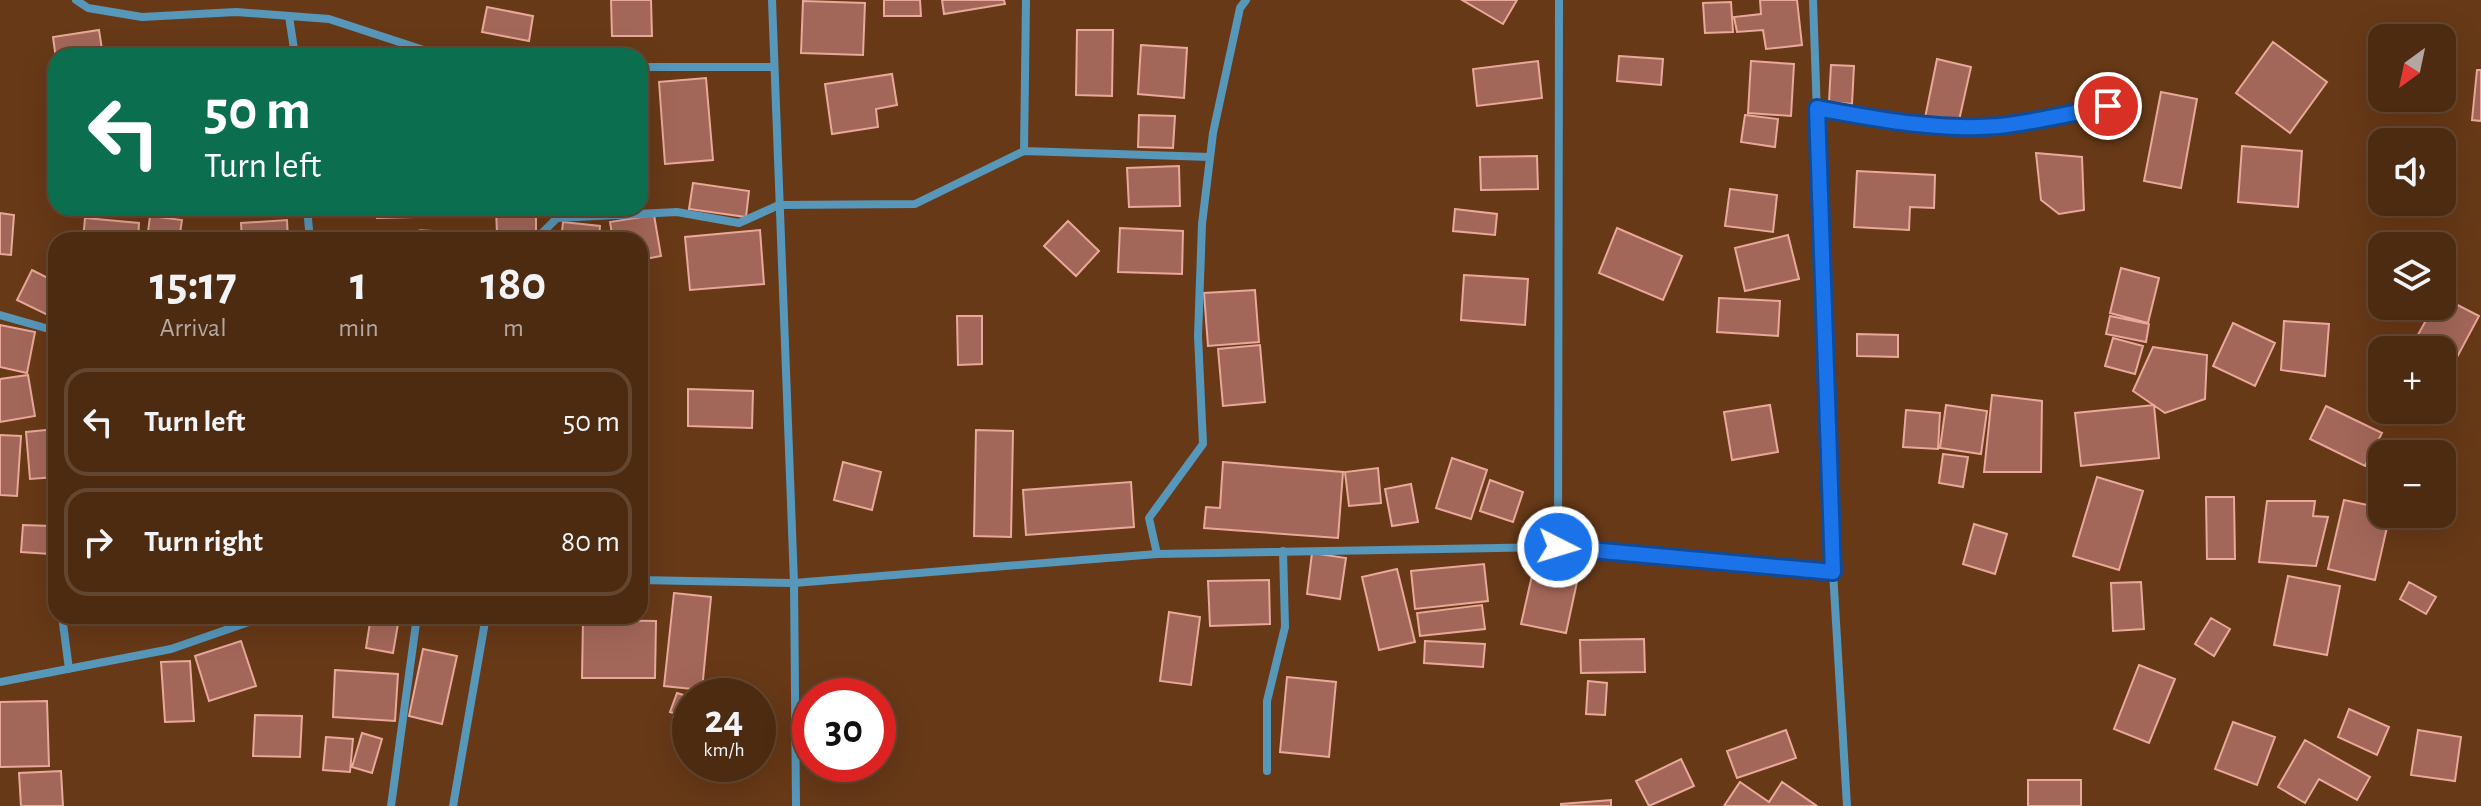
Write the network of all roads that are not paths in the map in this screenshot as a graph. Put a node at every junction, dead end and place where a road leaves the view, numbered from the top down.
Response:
1 (76, 0) edge
2 (772, 0) edge
3 (1026, 0) edge
4 (1246, 0) edge
5 (1559, 0) edge
6 (1813, 0) edge
7 (289, 16) junction
8 (294, 48) edge
9 (418, 48) edge
10 (648, 67) edge
11 (774, 67) junction
12 (1817, 108) junction
13 (2137, 109) dead end
14 (1024, 151) junction
15 (1210, 157) junction
16 (779, 205) junction
17 (648, 213) edge
18 (597, 216) edge
19 (543, 232) edge
20 (0, 315) edge
21 (48, 329) edge
22 (1558, 547) junction
23 (1283, 551) junction
24 (1157, 554) junction
25 (1833, 572) junction
26 (648, 580) edge
27 (794, 583) junction
28 (63, 624) edge
29 (243, 624) edge
30 (416, 624) edge
31 (485, 624) edge
32 (69, 669) junction
33 (0, 682) edge
34 (1267, 771) dead end
35 (391, 806) edge
36 (453, 806) edge
37 (796, 806) edge
38 (1847, 806) edge

1 - 7 street
2 - 11 street
3 - 14 street
4 - 15 street
5 - 22 street
6 - 12 street
7 - 8 street
7 - 9 street
10 - 11 street
11 - 16 street
12 - 13 street
12 - 25 street
14 - 15 street
14 - 16 street
15 - 24 street
16 - 17 street
16 - 27 street
18 - 19 street
20 - 21 street
22 - 23 street
22 - 25 street
23 - 24 street
23 - 34 street
24 - 27 street
25 - 38 street
26 - 27 street
27 - 37 street
28 - 32 street
29 - 32 street
30 - 35 street
31 - 36 street
32 - 33 street

